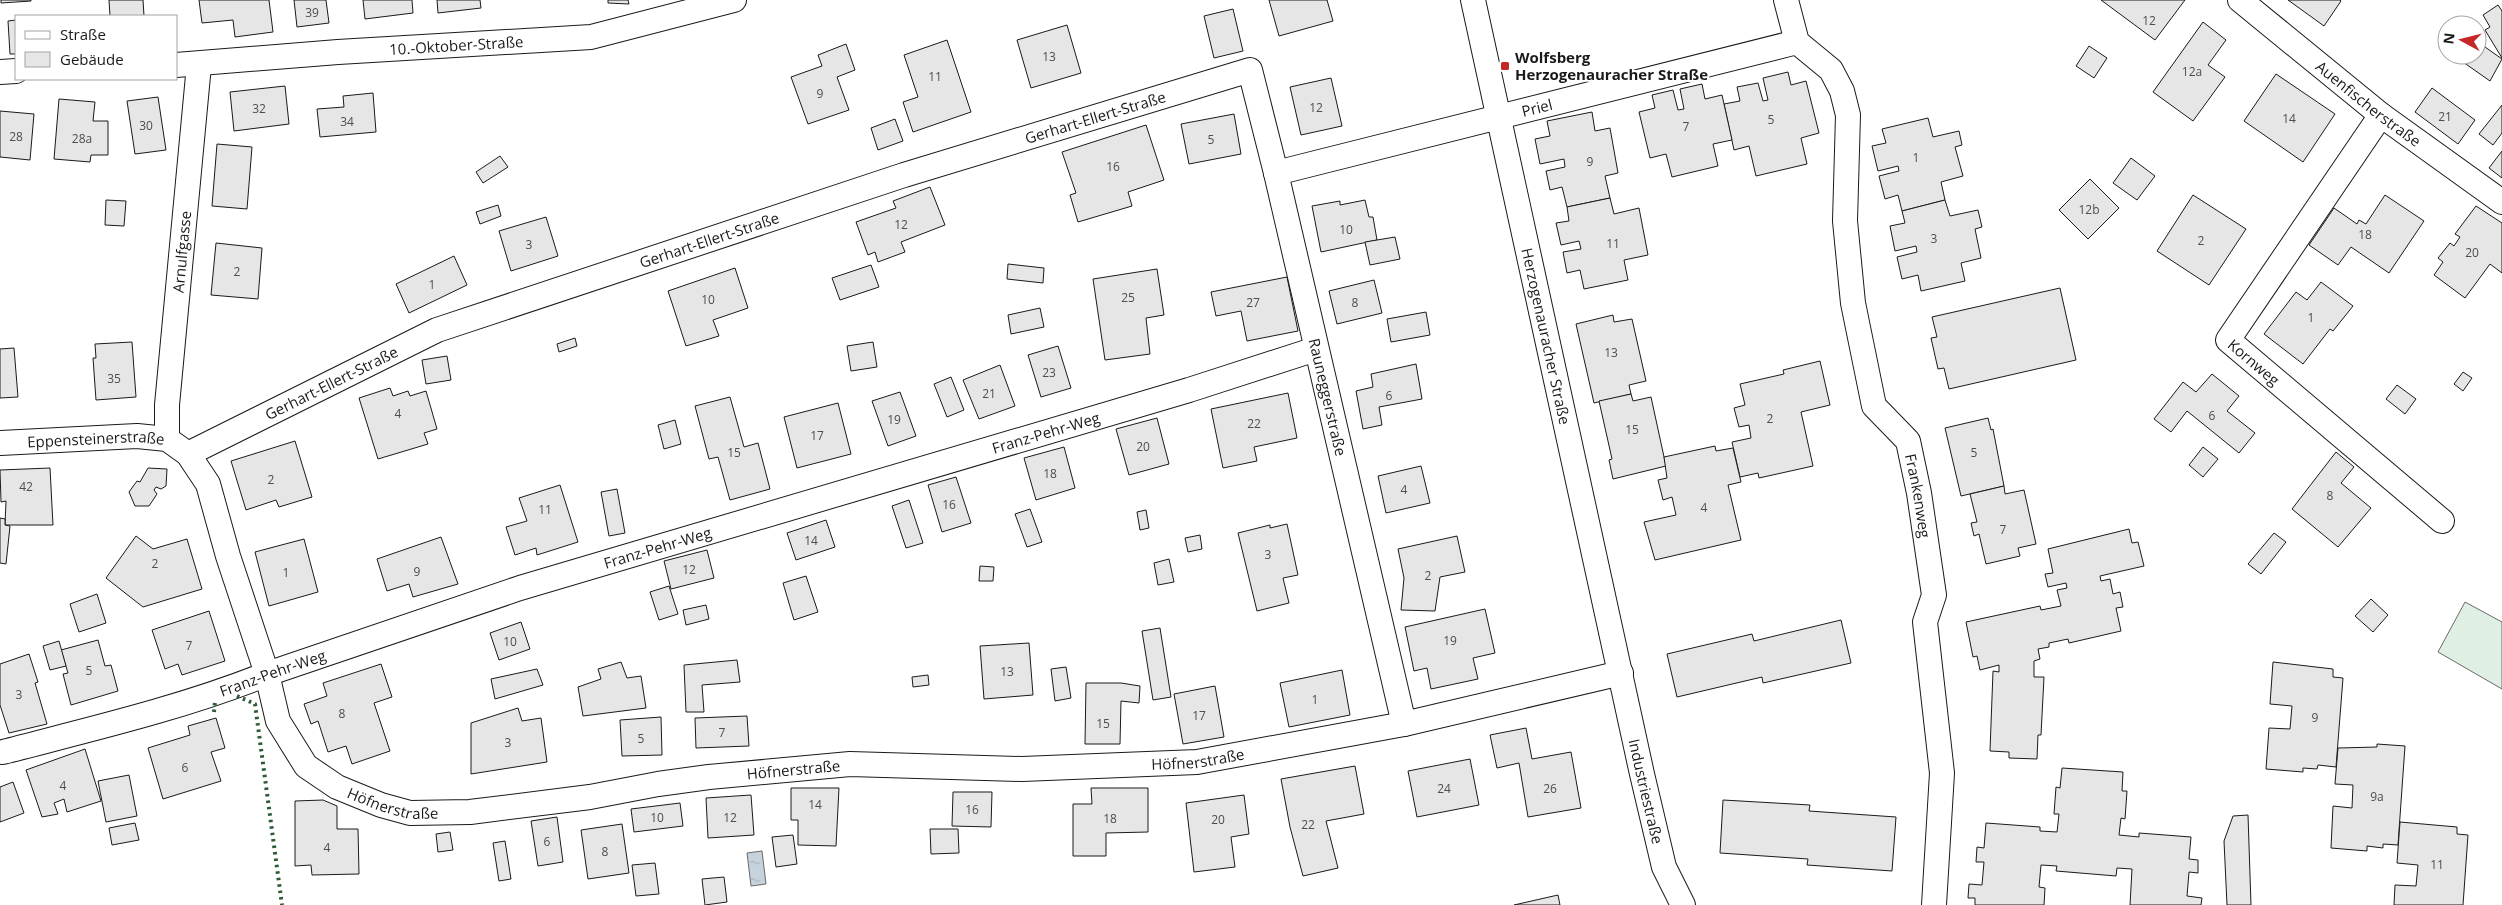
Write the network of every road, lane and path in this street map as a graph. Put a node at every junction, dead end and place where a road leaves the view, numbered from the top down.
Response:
1 (734, 0) edge
2 (1473, 0) edge
3 (1786, 0) edge
4 (2240, 0) edge
5 (1797, 42) junction
6 (188, 65) edge
7 (1250, 70) joint
8 (15, 71) edge
9 (0, 72) edge
10 (2381, 114) junction
11 (1498, 116) junction
12 (1276, 173) junction
13 (2502, 202) edge
14 (1316, 349) junction
15 (167, 439) junction
16 (0, 443) edge
17 (188, 454) junction
18 (2442, 521) dead end
19 (1621, 673) junction
20 (267, 674) junction
21 (1404, 724) junction
22 (3, 752) dead end
23 (1682, 905) edge
24 (1934, 905) edge

1 - 6 street, 10.-Oktober-Straße
2 - 11 street, Herzogenauracher Straße
3 - 5 street
4 - 10 street, Auenfischerstraße
5 - 11 street, Priel
5 - 24 street, Frankenweg
6 - 15 street, Arnulfgasse
7 - 12 street, Rauneggerstraße
7 - 17 street, Gerhart-Ellert-Straße
8 - 9 street
10 - 13 street, Auenfischerstraße
10 - 18 street, Kornweg
11 - 12 street, Priel
11 - 19 street, Herzogenauracher Straße
12 - 14 street, Rauneggerstraße
14 - 20 street, Franz-Pehr-Weg
14 - 21 street, Rauneggerstraße
15 - 16 street, Eppensteinerstraße
15 - 17 street, Eppensteinerstraße
17 - 20 street, Höfnerstraße
19 - 21 street, Höfnerstraße
19 - 23 street, Industriestraße
20 - 21 street, Höfnerstraße
20 - 22 street, Franz-Pehr-Weg

